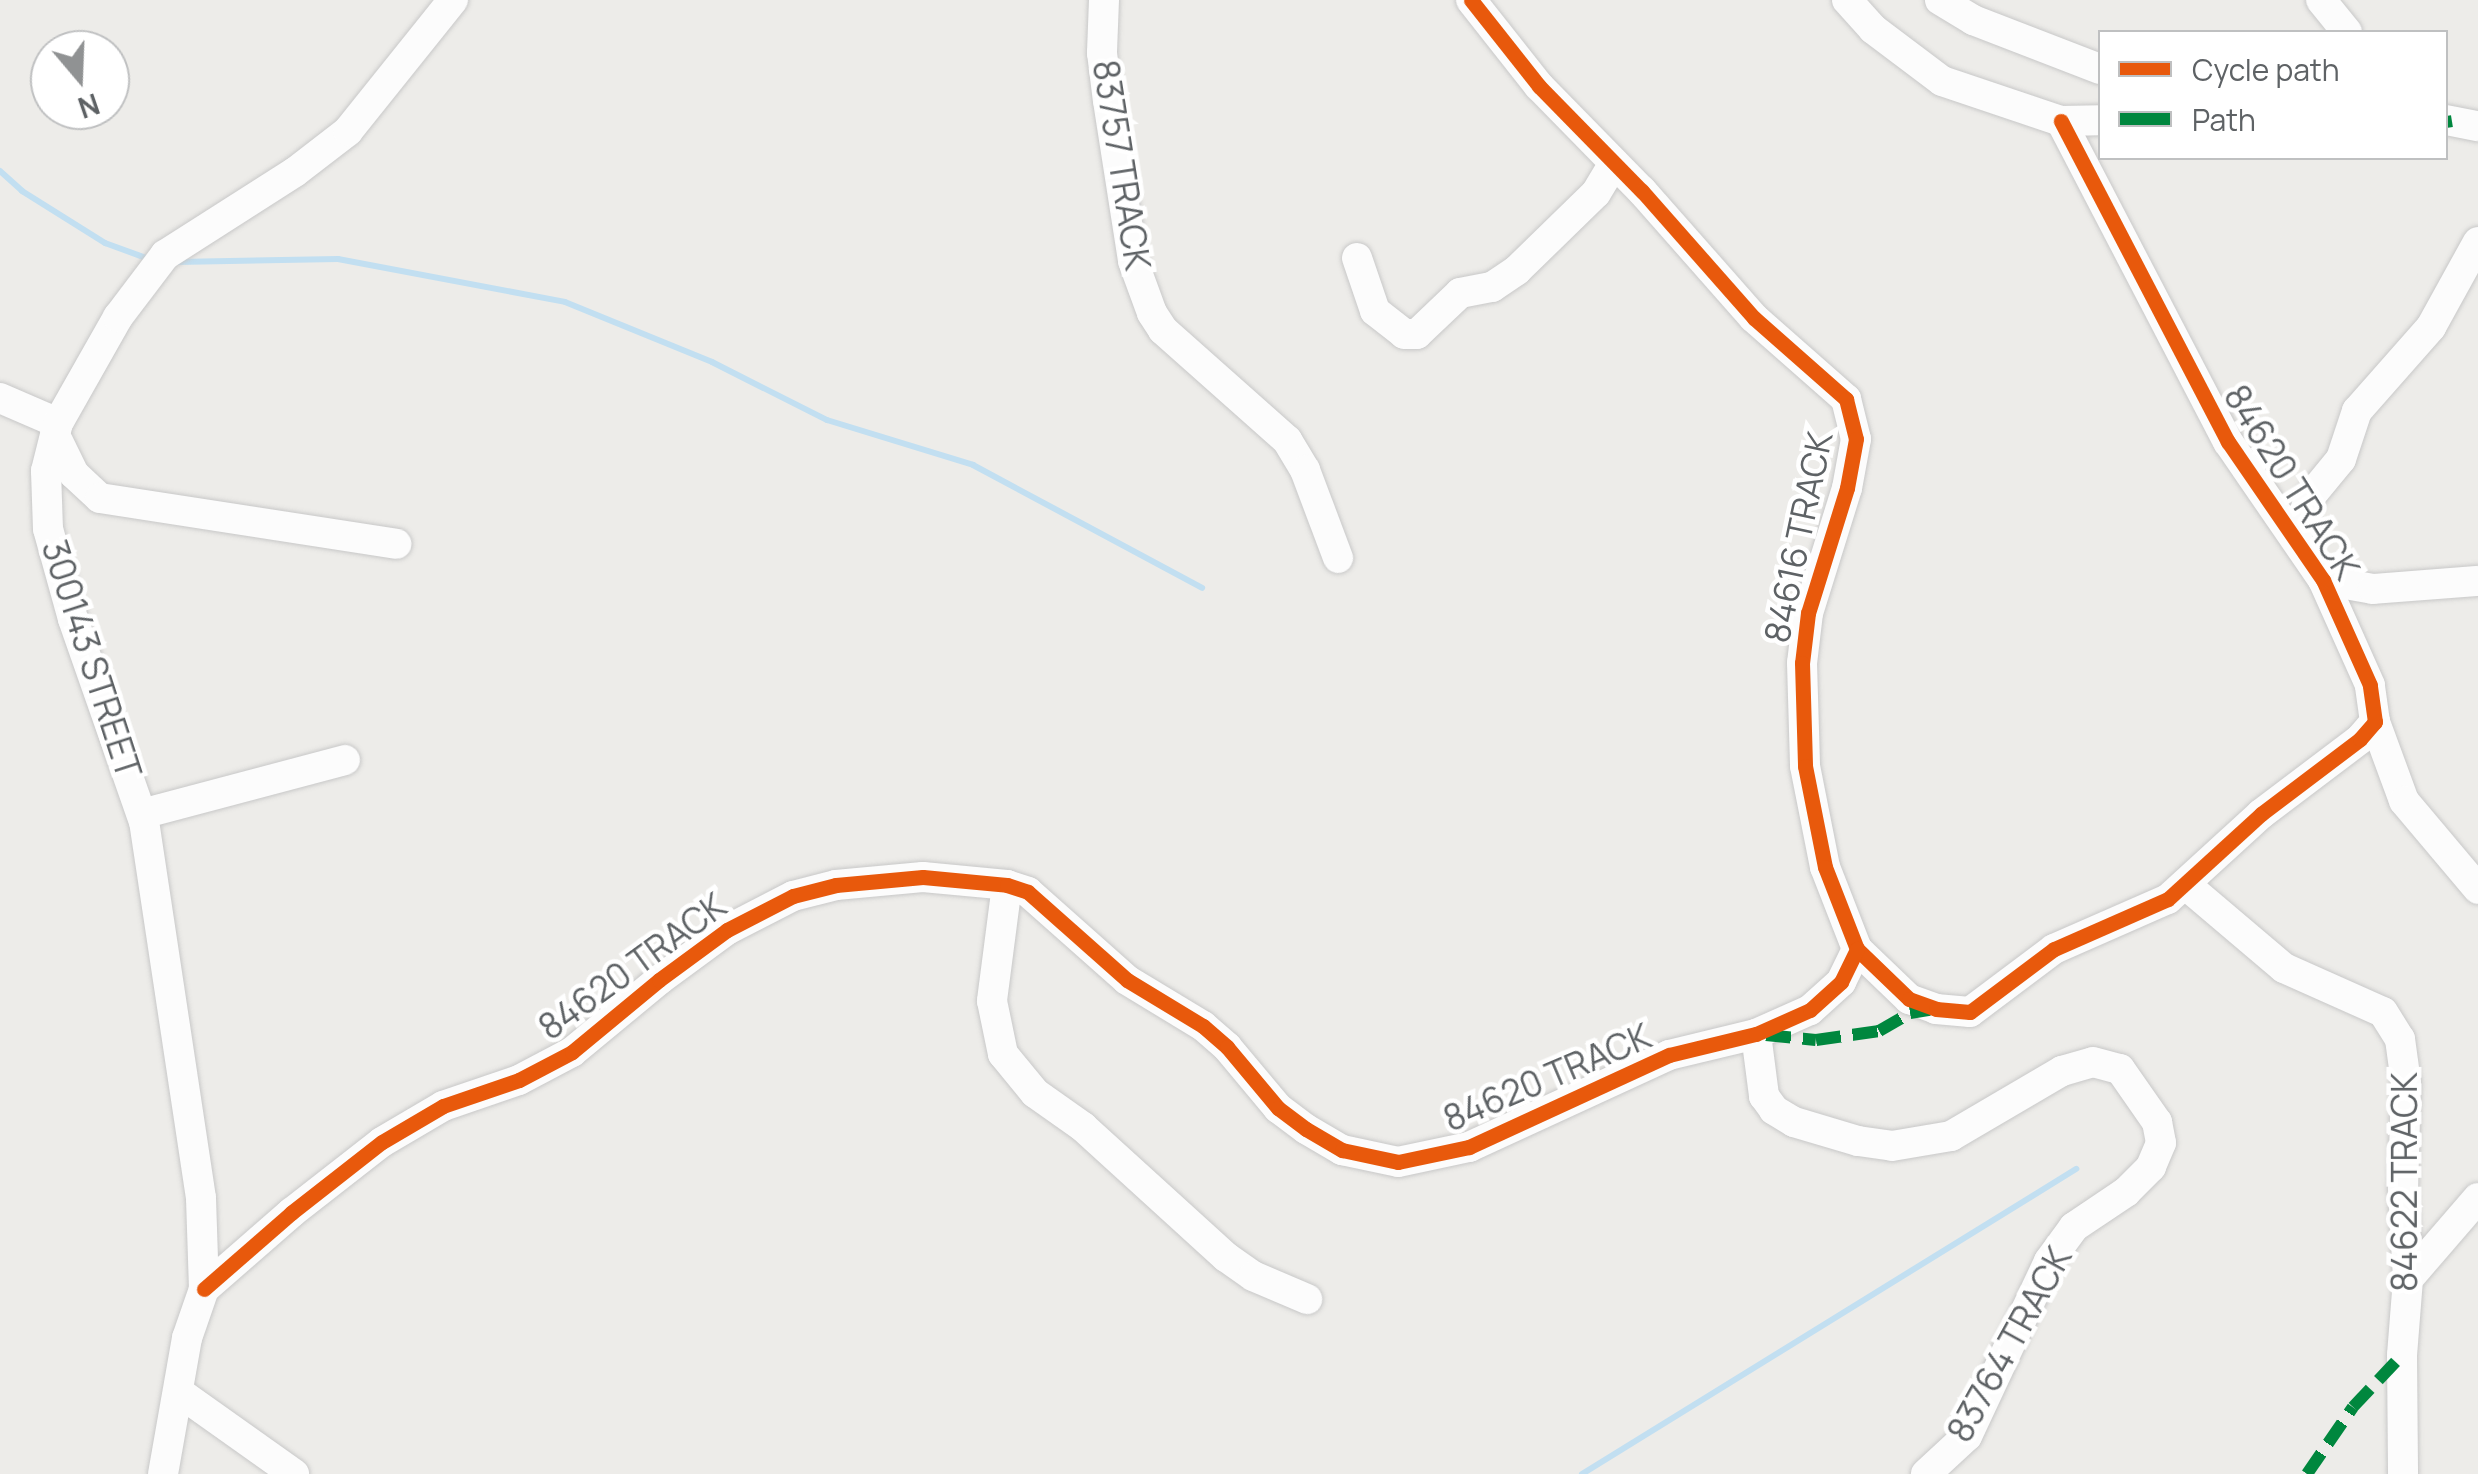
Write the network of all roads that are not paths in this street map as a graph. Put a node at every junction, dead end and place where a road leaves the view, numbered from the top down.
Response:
1 (453, 0) edge
2 (1104, 0) edge
3 (1470, 0) edge
4 (1847, 0) edge
5 (1940, 0) edge
6 (2321, 0) edge
7 (2345, 30) edge
8 (2098, 69) edge
9 (2098, 120) edge
10 (2448, 120) edge
11 (2061, 121) junction
12 (2478, 126) edge
13 (1614, 163) junction
14 (2478, 242) edge
15 (1357, 258) dead end
16 (0, 398) edge
17 (56, 429) junction
18 (2296, 540) junction
19 (396, 544) dead end
20 (1338, 558) dead end
21 (2322, 580) junction
22 (2478, 581) edge
23 (2376, 722) junction
24 (345, 760) dead end
25 (142, 814) junction
26 (1007, 885) junction
27 (2186, 886) junction
28 (2478, 888) edge
29 (1857, 949) junction
30 (1756, 1034) junction
31 (2478, 1198) edge
32 (2408, 1280) junction
33 (204, 1288) junction
34 (1307, 1299) dead end
35 (180, 1393) junction
36 (163, 1474) edge
37 (294, 1474) edge
38 (1926, 1474) edge
39 (2403, 1474) edge

1 - 17 street, 300143 STREET
2 - 20 street, 83757 TRACK
3 - 13 street, 84616 TRACK
4 - 11 street
5 - 8 street
6 - 7 street
9 - 11 street
10 - 12 street
11 - 18 street, 84620 TRACK
13 - 15 street
13 - 29 street, 84616 TRACK
14 - 18 street
16 - 17 street
17 - 19 street
17 - 25 street, 300143 STREET
18 - 21 street, 84620 TRACK
21 - 22 street
21 - 23 street, 84620 TRACK
23 - 27 street
23 - 28 street, 84620 TRACK
24 - 25 street
25 - 33 street, 300143 STREET
26 - 30 street, 84620 TRACK
26 - 33 street, 84620 TRACK
26 - 34 street
27 - 29 street, 84616 TRACK
27 - 32 street, 84622 TRACK
29 - 30 street
30 - 38 street, 83764 TRACK
31 - 32 street
32 - 39 street, 84622 TRACK
33 - 35 street, 300143 STREET
35 - 36 street, 300143 STREET
35 - 37 street

